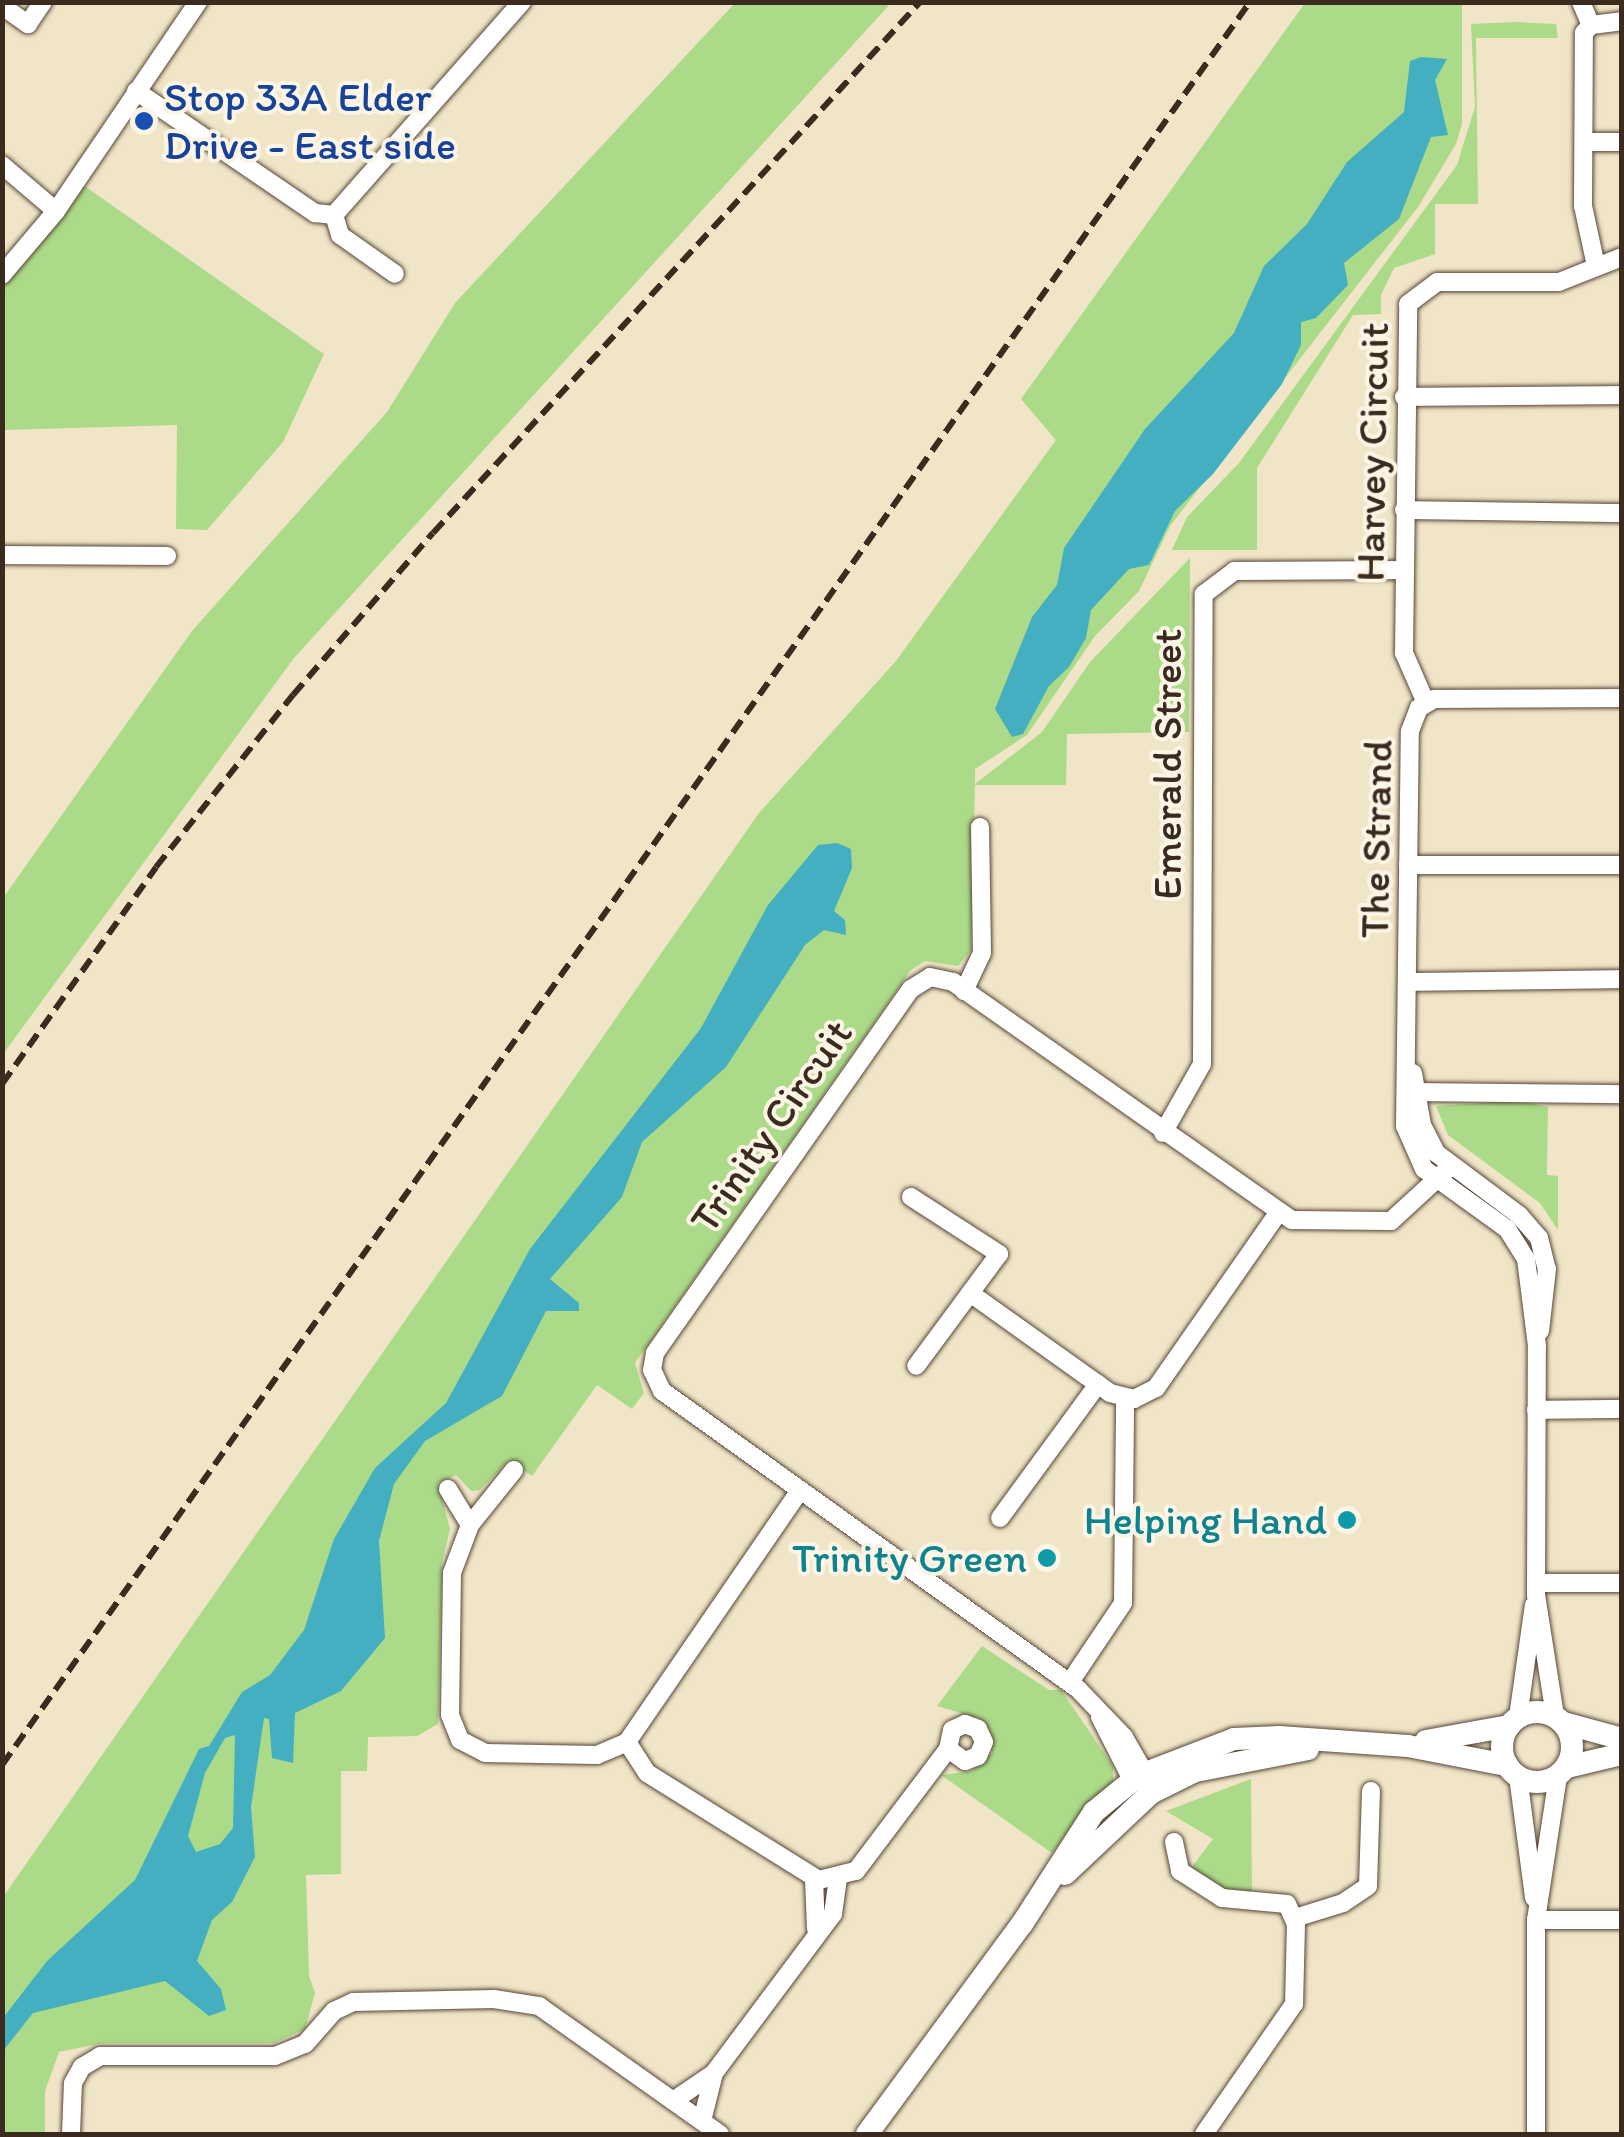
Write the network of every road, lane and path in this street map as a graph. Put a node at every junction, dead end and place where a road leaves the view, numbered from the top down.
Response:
1 (43, 2) edge
2 (198, 2) edge
3 (522, 2) edge
4 (1581, 2) edge
5 (2, 6) edge
6 (1622, 21) edge
7 (1591, 25) junction
8 (136, 91) junction
9 (1584, 142) junction
10 (1622, 142) edge
11 (2, 164) edge
12 (56, 210) junction
13 (334, 215) junction
14 (1622, 257) edge
15 (1596, 266) junction
16 (396, 274) dead end
17 (2, 275) edge
18 (1622, 395) edge
19 (1404, 397) junction
20 (1404, 510) junction
21 (1622, 513) edge
22 (2, 554) edge
23 (167, 556) dead end
24 (1404, 570) junction
25 (1622, 698) edge
26 (1426, 702) junction
27 (980, 827) dead end
28 (1408, 865) junction
29 (1622, 865) edge
30 (1622, 979) edge
31 (1409, 982) junction
32 (964, 991) junction
33 (1408, 1058) junction
34 (1418, 1092) junction
35 (1622, 1094) edge
36 (1163, 1132) junction
37 (1443, 1173) junction
38 (911, 1197) dead end
39 (1279, 1212) junction
40 (970, 1294) junction
41 (916, 1366) dead end
42 (1098, 1384) junction
43 (1125, 1398) junction
44 (1622, 1409) edge
45 (1536, 1410) junction
46 (514, 1470) dead end
47 (448, 1489) dead end
48 (800, 1490) junction
49 (1000, 1518) dead end
50 (470, 1525) junction
51 (1622, 1582) edge
52 (1536, 1589) junction
53 (1070, 1682) junction
54 (1560, 1719) junction
55 (1514, 1722) junction
56 (1622, 1739) edge
57 (627, 1742) junction
58 (1408, 1746) junction
59 (948, 1749) dead end
60 (1622, 1754) edge
61 (1513, 1771) junction
62 (1562, 1771) junction
63 (1145, 1784) junction
64 (1371, 1790) dead end
65 (1174, 1842) dead end
66 (814, 1879) junction
67 (838, 1879) junction
68 (1536, 1914) junction
69 (1294, 1918) junction
70 (1622, 1920) edge
71 (816, 1929) junction
72 (714, 2073) junction
73 (672, 2101) junction
74 (702, 2122) junction
75 (883, 2124) edge
76 (71, 2134) edge
77 (720, 2134) edge
78 (867, 2134) edge
79 (1204, 2134) edge
80 (1536, 2134) edge

1 - 5 street
2 - 8 street
3 - 13 street
4 - 7 street
6 - 7 street
7 - 9 street
8 - 12 street
8 - 13 street
9 - 10 street
9 - 15 street
11 - 12 street
12 - 17 street
13 - 16 street
14 - 15 street, Harvey Circuit
15 - 19 street, Harvey Circuit
18 - 19 street
19 - 20 street, Harvey Circuit
20 - 21 street
20 - 24 street, Harvey Circuit
22 - 23 street
24 - 26 street, Harvey Circuit
24 - 36 street, Emerald Street
25 - 26 street, The Strand
26 - 28 street, The Strand
27 - 32 street
28 - 29 street
28 - 31 street, The Strand
30 - 31 street
31 - 33 street, The Strand
32 - 36 street, Trinity Circuit
32 - 48 street, Trinity Circuit
33 - 34 street, The Strand
33 - 37 street, The Strand
34 - 35 street
34 - 37 street, The Strand
36 - 39 street, Trinity Circuit
37 - 39 street, Trinity Circuit
37 - 45 street, The Strand
38 - 40 street
39 - 43 street
40 - 41 street
40 - 42 street
42 - 43 street
42 - 49 street
43 - 53 street
44 - 45 street
45 - 52 street, The Strand
46 - 50 street
47 - 50 street
48 - 53 street, Trinity Circuit
48 - 57 street
50 - 57 street
51 - 52 street
52 - 54 street, The Strand
52 - 55 street, The Strand
53 - 63 street, Trinity Circuit
54 - 55 street
54 - 56 street
54 - 62 street
55 - 58 street
55 - 61 street
57 - 66 street
58 - 61 street
58 - 63 street
59 - 67 street
60 - 62 street
61 - 62 street
61 - 68 street
62 - 68 street
63 - 75 street
64 - 69 street
65 - 69 street
66 - 67 street
66 - 71 street
67 - 71 street
68 - 70 street
68 - 80 street
69 - 79 street
71 - 72 street
72 - 73 street
72 - 74 street
73 - 74 street
73 - 76 street
74 - 77 street
75 - 78 street

